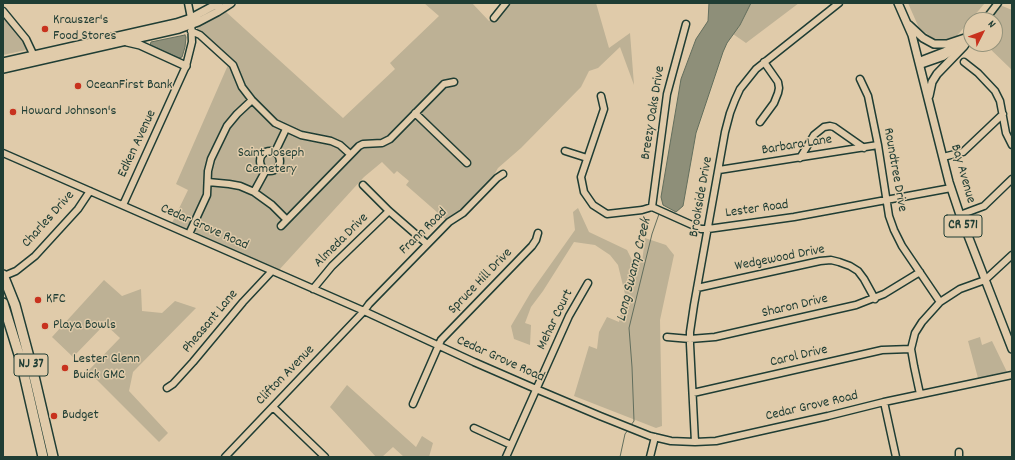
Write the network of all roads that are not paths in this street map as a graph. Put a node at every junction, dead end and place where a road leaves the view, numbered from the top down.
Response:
1 (188, 3) edge
2 (219, 3) edge
3 (231, 3) edge
4 (506, 3) edge
5 (839, 3) edge
6 (898, 3) edge
7 (998, 3) edge
8 (991, 12) edge
9 (4, 15) edge
10 (494, 18) dead end
11 (686, 24) dead end
12 (908, 24) junction
13 (191, 25) junction
14 (963, 39) edge
15 (122, 42) junction
16 (963, 43) edge
17 (963, 47) edge
18 (34, 56) junction
19 (3, 62) edge
20 (764, 62) junction
21 (964, 62) dead end
22 (919, 63) junction
23 (186, 66) junction
24 (3, 69) edge
25 (860, 79) dead end
26 (454, 82) dead end
27 (601, 96) dead end
28 (928, 99) junction
29 (252, 100) junction
30 (415, 113) junction
31 (1003, 114) junction
32 (760, 122) dead end
33 (286, 129) junction
34 (1012, 145) edge
35 (878, 146) junction
36 (864, 148) junction
37 (566, 151) dead end
38 (275, 152) junction
39 (3, 153) edge
40 (350, 154) junction
41 (943, 157) junction
42 (587, 158) junction
43 (800, 158) junction
44 (467, 163) dead end
45 (266, 170) junction
46 (719, 170) junction
47 (503, 174) dead end
48 (1012, 179) edge
49 (208, 182) junction
50 (363, 185) dead end
51 (951, 188) junction
52 (90, 190) junction
53 (254, 192) junction
54 (886, 200) junction
55 (123, 205) junction
56 (658, 210) junction
57 (389, 211) junction
58 (960, 215) junction
59 (287, 220) junction
60 (281, 226) dead end
61 (708, 229) junction
62 (538, 233) dead end
63 (189, 234) junction
64 (427, 244) junction
65 (1012, 255) edge
66 (272, 271) junction
67 (920, 272) junction
68 (3, 275) edge
69 (985, 280) junction
70 (588, 284) dead end
71 (313, 288) junction
72 (697, 288) junction
73 (875, 299) junction
74 (940, 302) junction
75 (3, 303) edge
76 (364, 311) junction
77 (667, 337) dead end
78 (690, 339) junction
79 (439, 345) junction
80 (912, 348) junction
81 (1012, 349) edge
82 (1012, 375) edge
83 (167, 388) dead end
84 (536, 389) junction
85 (693, 393) junction
86 (920, 394) junction
87 (884, 402) junction
88 (413, 404) dead end
89 (273, 407) junction
90 (474, 428) dead end
91 (655, 437) junction
92 (695, 442) junction
93 (511, 445) junction
94 (43, 457) edge
95 (53, 457) edge
96 (225, 457) edge
97 (325, 457) edge
98 (506, 457) edge
99 (650, 457) edge
100 (896, 457) edge

1 - 13 street, Edken Avenue
2 - 13 main road
3 - 13 main road
4 - 10 street
5 - 20 street, Brookside Drive
6 - 12 main road, Bay Avenue / CR 571
7 - 8 street
9 - 18 street
11 - 56 street, Breezy Oaks Drive
12 - 14 main road
12 - 22 main road, Bay Avenue / CR 571
13 - 15 main road
13 - 18 main road
13 - 23 street, Edken Avenue
13 - 29 street
15 - 23 main road
15 - 24 main road
16 - 22 street
17 - 28 main road
18 - 19 main road
20 - 32 street
20 - 46 street, Brookside Drive
21 - 31 street
22 - 28 main road, Bay Avenue / CR 571
23 - 55 street, Edken Avenue
25 - 35 street, Roundtree Drive
26 - 30 street
27 - 42 street
28 - 41 main road, Bay Avenue / CR 571
29 - 33 street
29 - 49 street
30 - 40 street
30 - 44 street
31 - 34 street
31 - 41 street
33 - 38 street
33 - 40 street
35 - 36 street, Barbara Lane
35 - 54 street, Roundtree Drive
36 - 43 street, Barbara Lane
36 - 43 street
37 - 42 street
38 - 45 street
38 - 45 street
39 - 52 street, Cedar Grove Road
40 - 59 street
41 - 51 main road, Bay Avenue / CR 571
42 - 56 street
43 - 46 street, Barbara Lane
45 - 53 street
46 - 61 street, Brookside Drive
47 - 64 street, Frann Road
48 - 58 street
49 - 53 street
49 - 63 street
50 - 57 street
51 - 54 street, Lester Road
51 - 58 main road, Bay Avenue / CR 571
52 - 55 street, Cedar Grove Road
52 - 68 street, Charles Drive
53 - 59 street
54 - 61 street, Lester Road
54 - 67 street, Roundtree Drive
55 - 63 street, Cedar Grove Road
56 - 61 street, Lester Road
57 - 64 street
57 - 71 street, Almeda Drive
58 - 69 main road, Bay Avenue / CR 571
59 - 60 street
61 - 72 street, Brookside Drive
62 - 79 street, Spruce Hill Drive
63 - 66 street, Cedar Grove Road
64 - 76 street, Frann Road
65 - 69 street
66 - 71 street, Cedar Grove Road
66 - 83 street, Pheasant Lane
67 - 73 street, Sharon Drive
67 - 74 street, Roundtree Drive
68 - 95 highway, NJ 37
69 - 74 street
69 - 81 main road, Bay Avenue / CR 571
70 - 84 street, Mehar Court
71 - 76 street, Cedar Grove Road
72 - 73 street, Wedgewood Drive
72 - 78 street, Brookside Drive
73 - 78 street, Sharon Drive
74 - 80 street
75 - 94 highway, NJ 37
76 - 79 street, Cedar Grove Road
76 - 89 street, Clifton Avenue
77 - 78 street, Sharon Drive
78 - 85 street, Brookside Drive
79 - 84 street, Cedar Grove Road
79 - 88 street, Spruce Hill Drive
80 - 85 street, Carol Drive
80 - 86 street
82 - 86 street, Cedar Grove Road
84 - 91 street, Cedar Grove Road
84 - 93 street, Mehar Court
85 - 92 street, Brookside Drive
86 - 87 street, Cedar Grove Road
87 - 92 street, Cedar Grove Road
87 - 100 street
89 - 96 street, Clifton Avenue
89 - 97 street
90 - 93 street
91 - 92 street, Cedar Grove Road
91 - 99 street
93 - 98 street, Mehar Court

